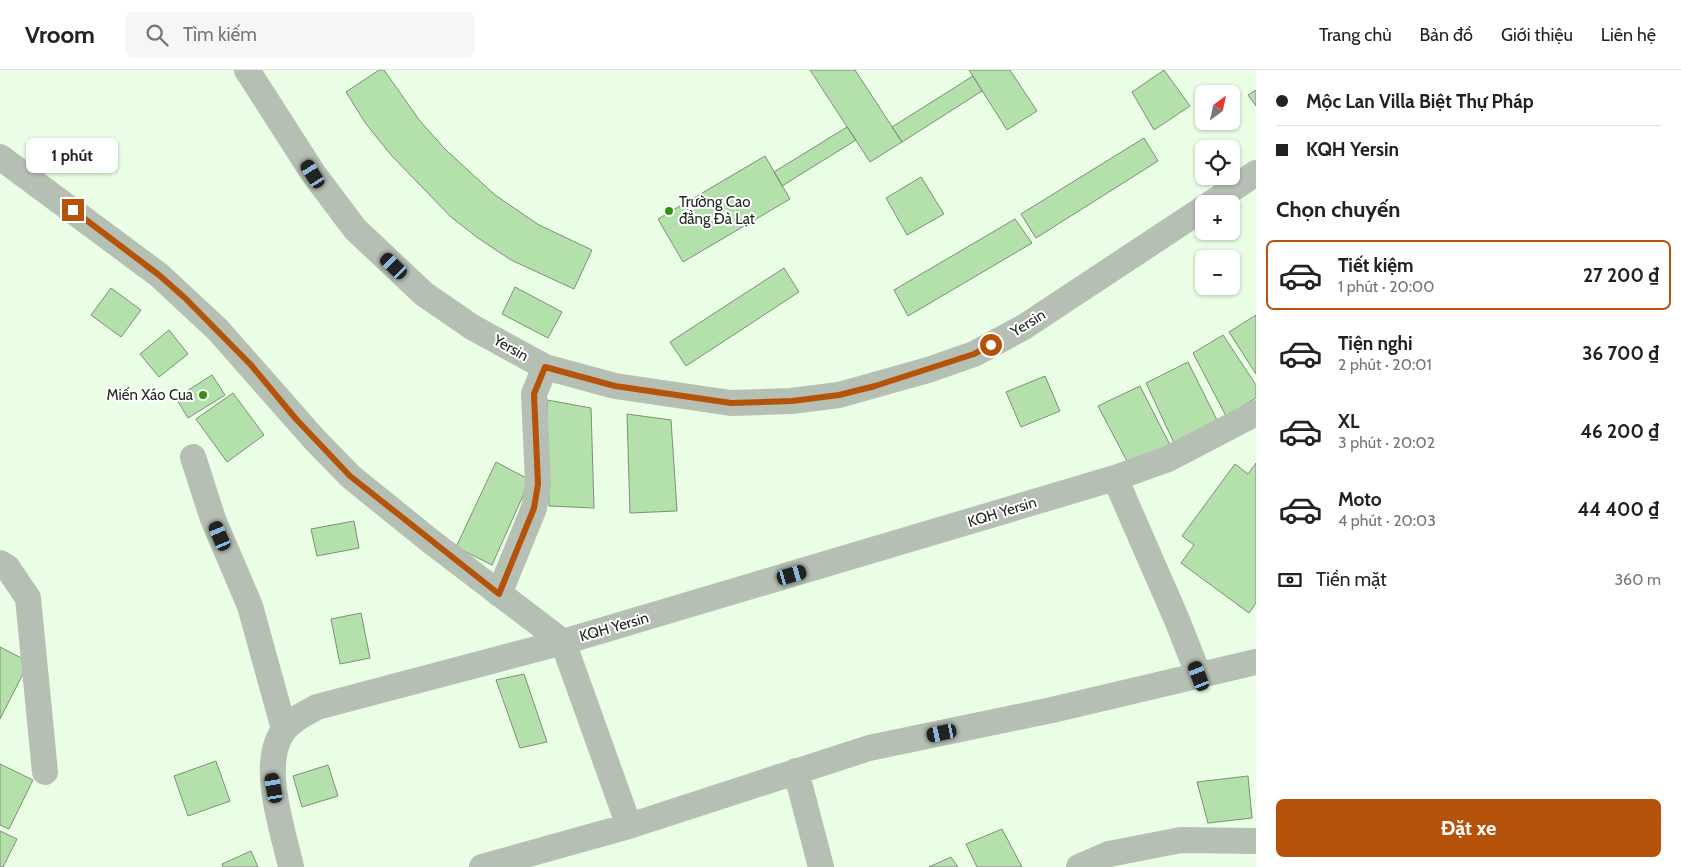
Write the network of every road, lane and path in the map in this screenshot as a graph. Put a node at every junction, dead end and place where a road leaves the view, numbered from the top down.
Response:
1 (247, 70) edge
2 (0, 157) edge
3 (1256, 173) edge
4 (1223, 195) edge
5 (1195, 214) edge
6 (545, 367) junction
7 (1256, 413) edge
8 (193, 457) dead end
9 (1115, 478) junction
10 (0, 563) edge
11 (499, 594) junction
12 (563, 642) junction
13 (1256, 662) edge
14 (1199, 676) junction
15 (284, 729) junction
16 (796, 771) junction
17 (44, 772) dead end
18 (629, 826) junction
19 (1256, 841) edge
20 (291, 867) edge
21 (482, 867) edge
22 (822, 867) edge
23 (1079, 867) edge

1 - 6 street, Yersin
2 - 11 street, KQH Yersin
3 - 4 street
5 - 6 street, Yersin
6 - 11 street
7 - 9 street, KQH Yersin
8 - 15 street
9 - 12 street, KQH Yersin
9 - 14 street
10 - 17 street
11 - 12 street, KQH Yersin
12 - 15 street
12 - 18 street
13 - 14 street
14 - 16 street
15 - 20 street
16 - 18 street
16 - 22 street
18 - 21 street
19 - 23 street

